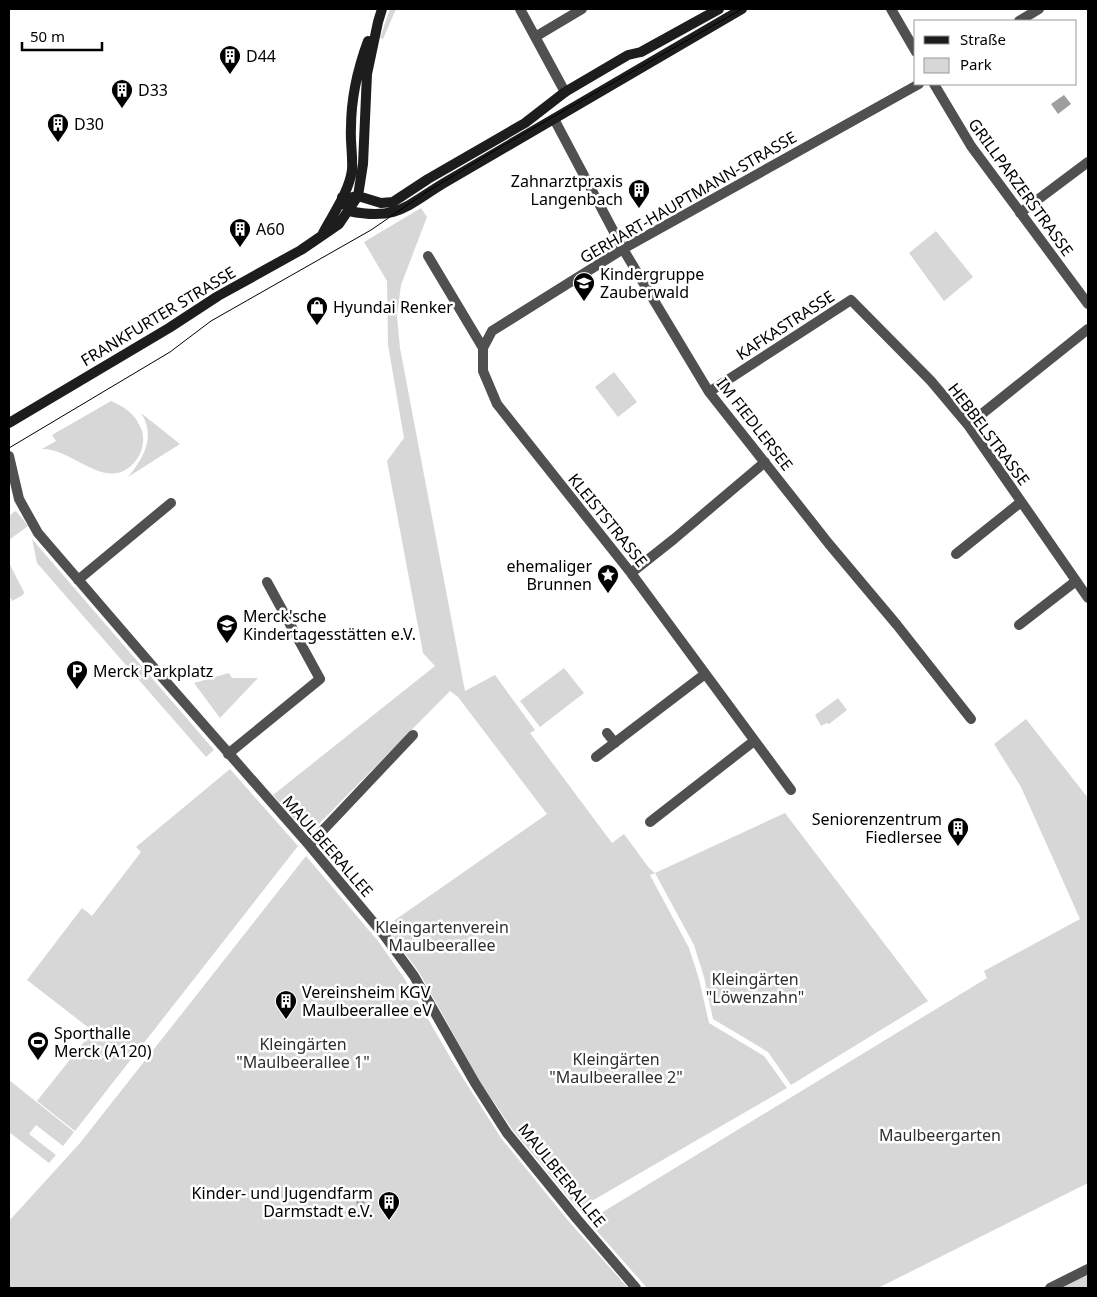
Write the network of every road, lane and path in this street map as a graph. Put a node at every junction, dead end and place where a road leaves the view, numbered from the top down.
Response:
1 (382, 9) edge
2 (520, 9) edge
3 (582, 9) edge
4 (719, 9) edge
5 (742, 9) edge
6 (891, 9) edge
7 (1038, 9) edge
8 (1021, 20) edge
9 (378, 22) junction
10 (536, 37) junction
11 (914, 49) edge
12 (917, 85) edge
13 (935, 85) edge
14 (566, 92) junction
15 (547, 106) junction
16 (554, 119) junction
17 (1088, 162) edge
18 (358, 196) junction
19 (342, 197) junction
20 (349, 210) junction
21 (1020, 213) junction
22 (322, 235) junction
23 (623, 249) junction
24 (428, 256) dead end
25 (851, 300) joint
26 (1088, 304) edge
27 (1088, 329) edge
28 (483, 348) junction
29 (709, 392) junction
30 (9, 423) edge
31 (968, 425) junction
32 (9, 456) edge
33 (765, 462) junction
34 (1022, 502) junction
35 (171, 503) dead end
36 (956, 554) dead end
37 (631, 573) junction
38 (78, 580) junction
39 (1076, 581) junction
40 (267, 582) dead end
41 (1088, 598) edge
42 (1019, 626) dead end
43 (705, 674) junction
44 (971, 720) dead end
45 (607, 733) dead end
46 (412, 735) dead end
47 (754, 741) junction
48 (615, 743) junction
49 (228, 754) junction
50 (596, 757) dead end
51 (791, 790) dead end
52 (650, 822) dead end
53 (309, 845) junction
54 (1088, 1269) edge
55 (636, 1288) edge
56 (1050, 1288) edge

1 - 9 street
2 - 10 street
3 - 10 street
4 - 14 street
5 - 16 street
6 - 11 street
7 - 8 street
9 - 18 street
9 - 19 street, FRANKFURTER STRASSE
10 - 14 street
12 - 23 street, GERHART-HAUPTMANN-STRASSE
13 - 21 street, GRILLPARZERSTRASSE
14 - 15 street
15 - 16 street
15 - 18 street
16 - 20 street
16 - 23 street, IM FIEDLERSEE
17 - 21 street
18 - 19 street
18 - 20 street, FRANKFURTER STRASSE
19 - 20 street
19 - 22 street, FRANKFURTER STRASSE
20 - 22 street, FRANKFURTER STRASSE
21 - 26 street, GRILLPARZERSTRASSE
22 - 30 street, FRANKFURTER STRASSE
23 - 28 street, GERHART-HAUPTMANN-STRASSE
23 - 29 street, IM FIEDLERSEE
24 - 28 street, KLEISTSTRASSE
25 - 29 street, KAFKASTRASSE
25 - 31 street, HEBBELSTRASSE
27 - 31 street
28 - 37 street, KLEISTSTRASSE
29 - 33 street, IM FIEDLERSEE
31 - 34 street, HEBBELSTRASSE
32 - 38 street, MAULBEERALLEE
33 - 37 street
33 - 44 street, IM FIEDLERSEE
34 - 36 street
34 - 39 street, HEBBELSTRASSE
35 - 38 street
37 - 43 street, KLEISTSTRASSE
38 - 49 street, MAULBEERALLEE
39 - 41 street, HEBBELSTRASSE
39 - 42 street
40 - 49 street
43 - 47 street, KLEISTSTRASSE
43 - 48 street
45 - 48 street
46 - 53 street
47 - 51 street, KLEISTSTRASSE
47 - 52 street
48 - 50 street
49 - 53 street, MAULBEERALLEE
53 - 55 street, MAULBEERALLEE
54 - 56 street

